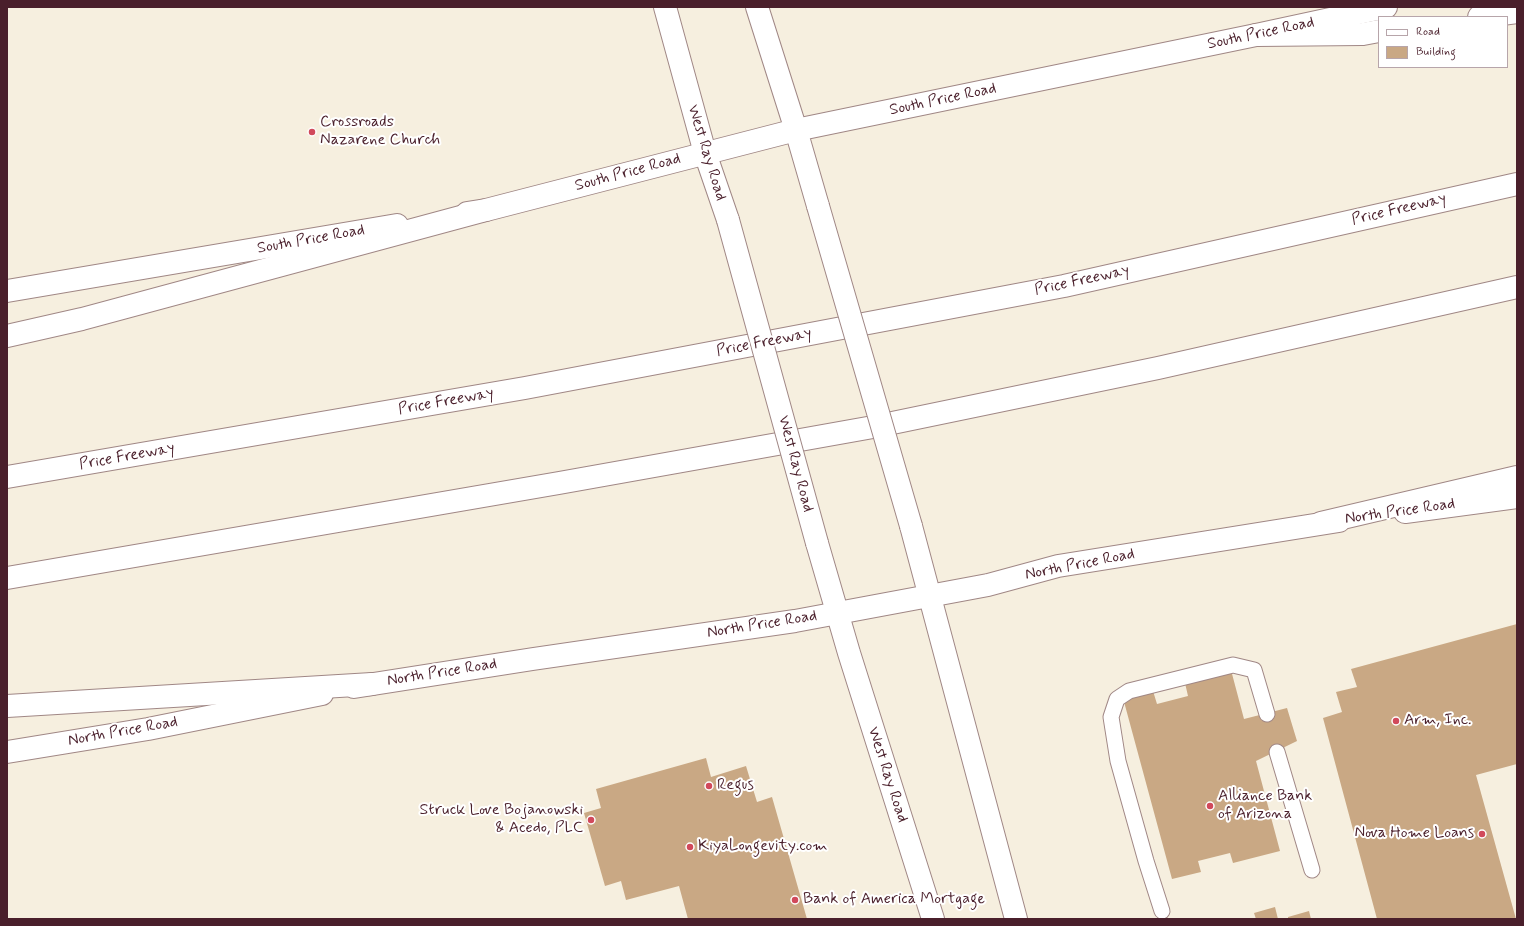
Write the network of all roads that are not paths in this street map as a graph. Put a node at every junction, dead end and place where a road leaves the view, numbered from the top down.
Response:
1 (665, 7) edge
2 (757, 7) edge
3 (1386, 7) edge
4 (1517, 12) edge
5 (1487, 16) edge
6 (1378, 31) edge
7 (1256, 35) junction
8 (796, 130) junction
9 (705, 154) junction
10 (1517, 184) edge
11 (486, 210) junction
12 (1517, 287) edge
13 (7, 291) edge
14 (7, 336) edge
15 (7, 477) edge
16 (1517, 477) edge
17 (1517, 496) edge
18 (1321, 523) junction
19 (7, 578) edge
20 (930, 596) junction
21 (836, 613) junction
22 (372, 684) junction
23 (7, 706) edge
24 (1267, 714) dead end
25 (7, 752) edge
26 (1276, 752) dead end
27 (1312, 870) dead end
28 (1162, 911) dead end
29 (933, 919) edge
30 (1016, 919) edge

1 - 9 main road, West Ray Road
2 - 8 main road
3 - 7 main road, South Price Road
4 - 5 main road
6 - 7 main road
7 - 8 main road, South Price Road
8 - 9 main road, South Price Road
8 - 20 main road, bridge
9 - 11 main road, South Price Road
9 - 21 main road, West Ray Road, bridge
10 - 15 main road, Price Freeway
11 - 13 main road, South Price Road
11 - 14 main road
12 - 19 main road
16 - 18 main road
17 - 18 main road, North Price Road
18 - 20 main road, North Price Road
20 - 21 main road, North Price Road
20 - 30 main road
21 - 22 main road, North Price Road
21 - 29 main road, West Ray Road
22 - 23 main road
22 - 25 main road, North Price Road
24 - 28 lane
26 - 27 lane

